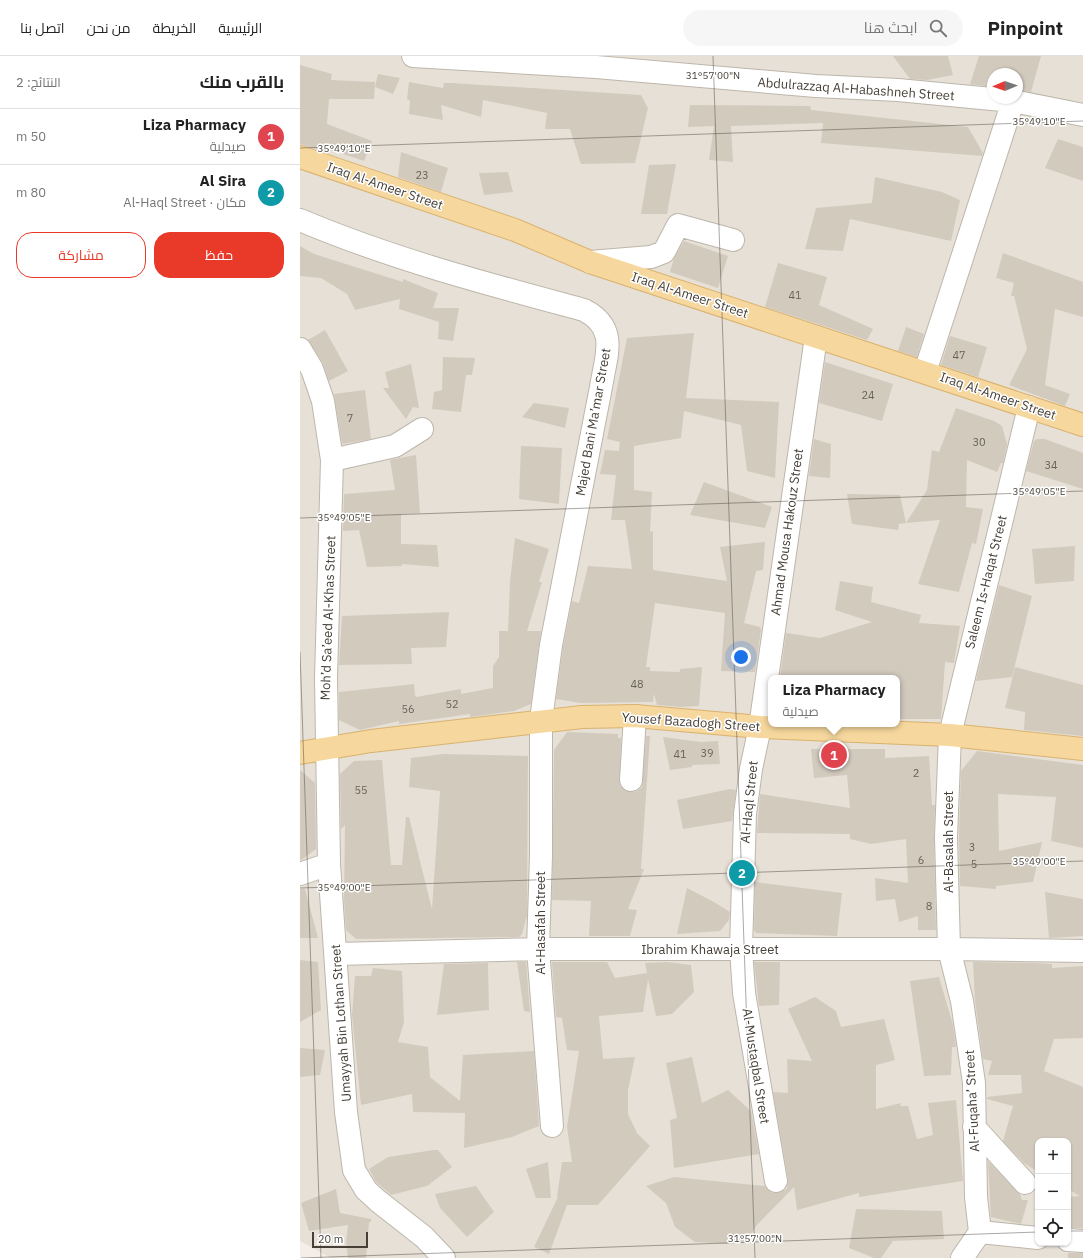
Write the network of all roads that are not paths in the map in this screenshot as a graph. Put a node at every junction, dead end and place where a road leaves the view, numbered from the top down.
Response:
1 (413, 56) edge
2 (987, 99) edge
3 (1023, 103) edge
4 (1012, 104) edge
5 (1083, 115) edge
6 (300, 157) edge
7 (300, 220) edge
8 (732, 240) dead end
9 (590, 262) junction
10 (816, 337) junction
11 (300, 349) edge
12 (925, 372) junction
13 (1029, 407) junction
14 (1083, 425) edge
15 (422, 429) dead end
16 (332, 460) junction
17 (635, 716) junction
18 (541, 720) junction
19 (760, 727) junction
20 (950, 735) junction
21 (326, 748) junction
22 (1083, 749) edge
23 (300, 753) edge
24 (631, 780) dead end
25 (329, 864) junction
26 (300, 874) edge
27 (538, 949) junction
28 (741, 949) junction
29 (949, 949) junction
30 (1083, 951) edge
31 (336, 954) junction
32 (552, 1126) dead end
33 (974, 1127) junction
34 (776, 1181) dead end
35 (1025, 1183) dead end
36 (980, 1232) junction
37 (1035, 1238) edge
38 (1071, 1240) edge
39 (1083, 1241) edge
40 (444, 1258) edge
41 (962, 1258) edge

1 - 2 street, Abdulrazzaq Al-Habashneh Street
3 - 5 street, Abdulrazzaq Al-Habashneh Street
4 - 12 street
6 - 9 main road, Iraq Al-Ameer Street
7 - 18 street, Majed Bani Ma’mar Street
8 - 9 street
9 - 10 main road, Iraq Al-Ameer Street
10 - 12 main road, Iraq Al-Ameer Street
10 - 19 street, Ahmad Mousa Hakouz Street
11 - 16 street, Moh’d Sa’eed Al-Khas Street
12 - 13 main road, Iraq Al-Ameer Street
13 - 14 main road, Iraq Al-Ameer Street
13 - 20 street, Saleem Is-Haqat Street
15 - 16 street
16 - 21 street, Moh’d Sa’eed Al-Khas Street
17 - 18 main road, Yousef Bazadogh Street
17 - 19 main road, Yousef Bazadogh Street
17 - 24 street
18 - 21 main road, Yousef Bazadogh Street
18 - 27 street, Al-Hasafah Street
19 - 20 main road, Yousef Bazadogh Street
19 - 28 street, Al-Haql Street
20 - 22 main road, Yousef Bazadogh Street
20 - 29 street, Al-Basalah Street
21 - 23 main road, Yousef Bazadogh Street
21 - 25 street, Umayyah Bin Lothan Street
25 - 26 street
25 - 31 street, Umayyah Bin Lothan Street
27 - 28 street, Ibrahim Khawaja Street
27 - 31 street, Ibrahim Khawaja Street
27 - 32 street, Al-Hasafah Street
28 - 29 street, Ibrahim Khawaja Street
28 - 34 street, Al-Mustaqbal Street
29 - 30 street, Ibrahim Khawaja Street
29 - 33 street, Al-Fuqaha’ Street
31 - 40 street, Umayyah Bin Lothan Street
33 - 35 street
33 - 36 street, Al-Fuqaha’ Street
36 - 37 street
36 - 41 street
38 - 39 street

